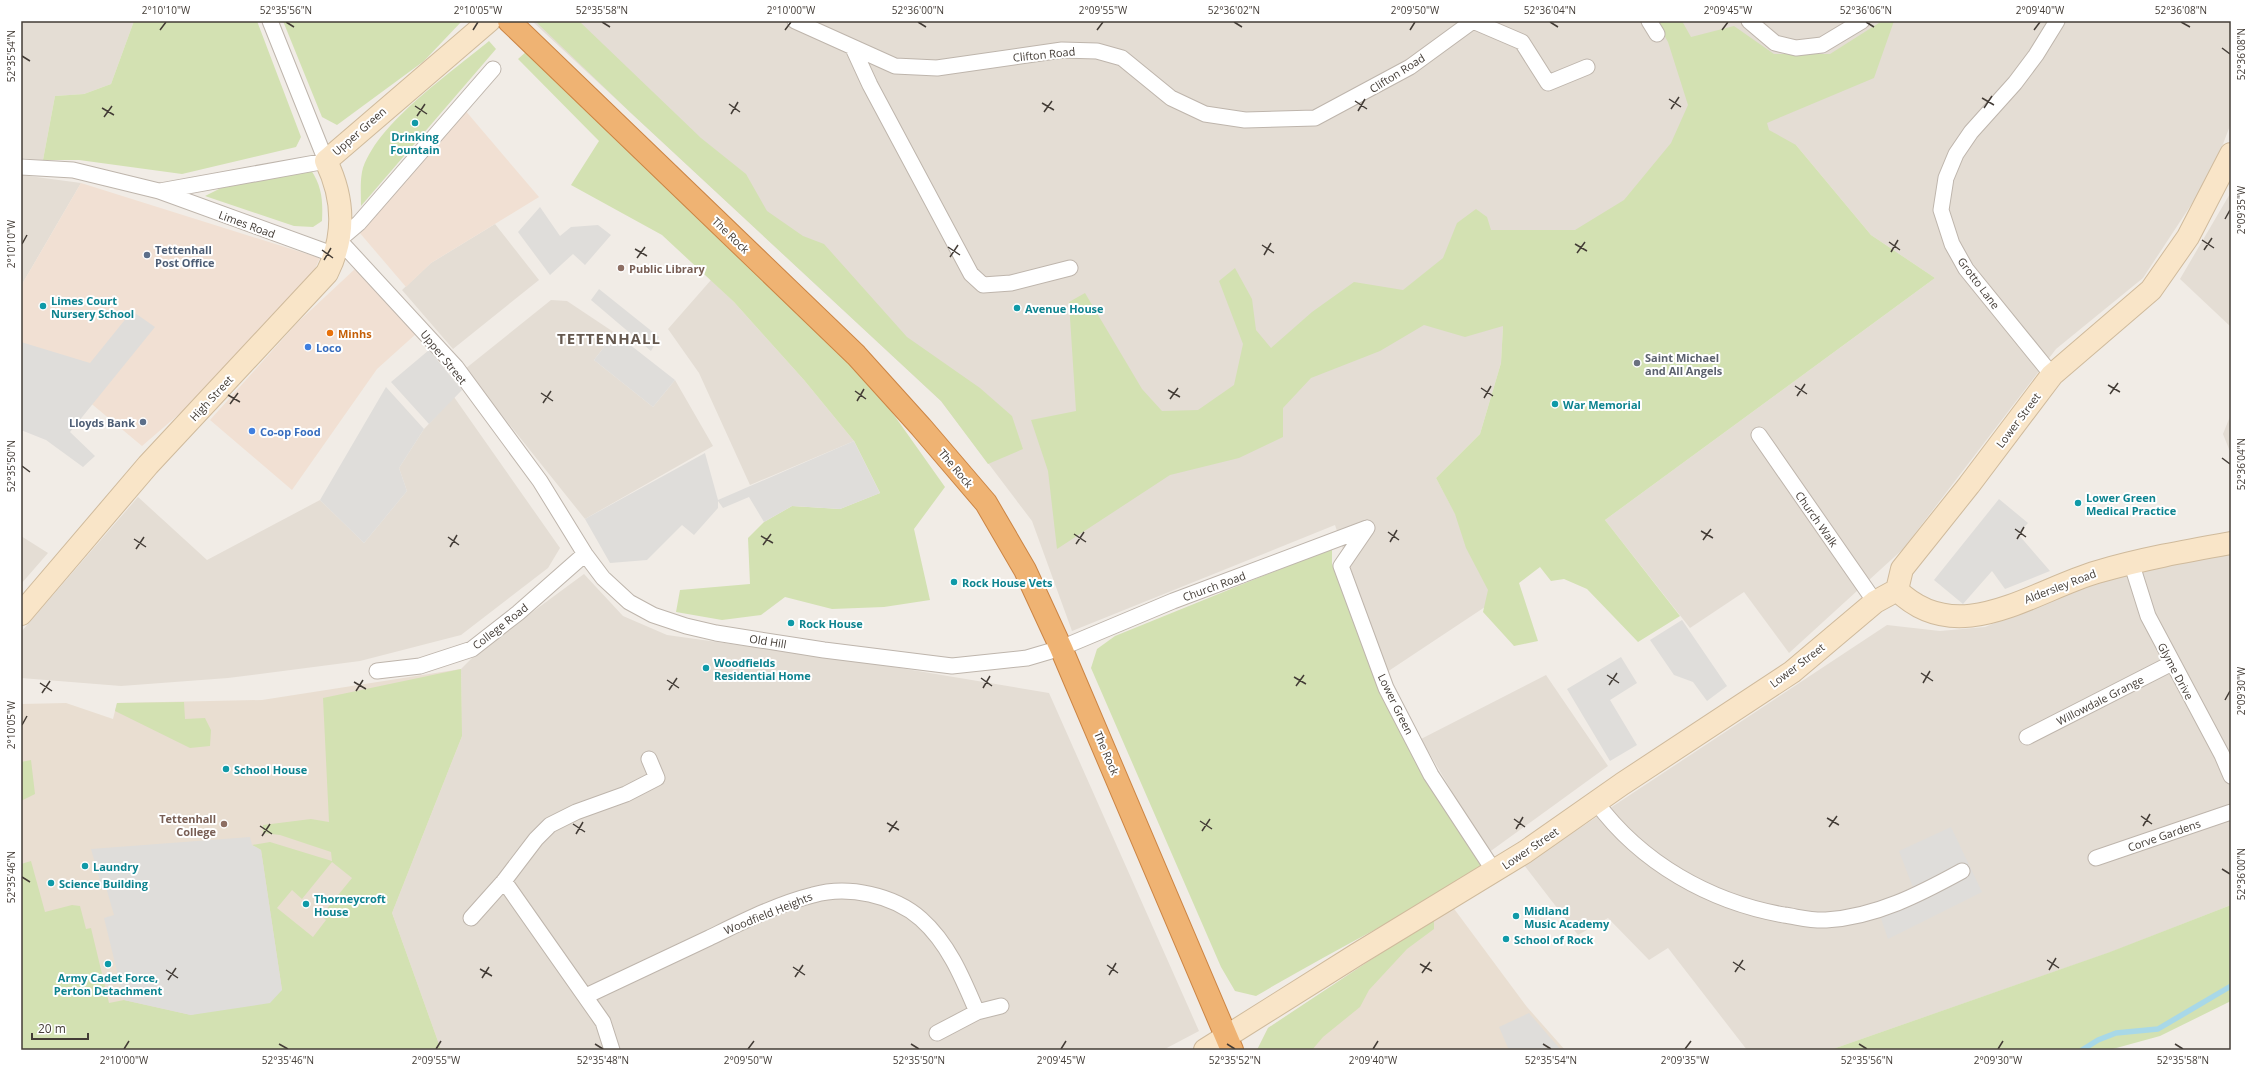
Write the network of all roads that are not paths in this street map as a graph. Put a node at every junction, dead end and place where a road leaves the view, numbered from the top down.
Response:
1 (270, 21) edge
2 (489, 21) edge
3 (509, 21) edge
4 (795, 21) edge
5 (1473, 21) edge
6 (1649, 21) edge
7 (1749, 21) edge
8 (1862, 21) edge
9 (2057, 21) edge
10 (1657, 34) dead end
11 (853, 48) junction
12 (1586, 67) dead end
13 (493, 69) dead end
14 (2231, 154) edge
15 (326, 161) junction
16 (21, 167) edge
17 (159, 192) junction
18 (337, 247) junction
19 (1070, 268) dead end
20 (2052, 375) junction
21 (1759, 435) dead end
22 (540, 481) joint
23 (1368, 528) joint
24 (2231, 543) edge
25 (585, 554) junction
26 (2131, 562) junction
27 (1897, 590) junction
28 (1875, 602) junction
29 (21, 614) edge
30 (1061, 648) junction
31 (2172, 663) junction
32 (377, 672) dead end
33 (2028, 737) dead end
34 (649, 759) dead end
35 (2231, 776) edge
36 (1596, 802) junction
37 (2231, 812) edge
38 (2096, 858) dead end
39 (1494, 871) junction
40 (1962, 871) dead end
41 (504, 881) junction
42 (471, 918) dead end
43 (586, 996) junction
44 (1001, 1006) dead end
45 (977, 1012) junction
46 (937, 1033) dead end
47 (1229, 1043) edge
48 (612, 1050) edge
49 (1205, 1050) edge

1 - 15 street, Upper Green
2 - 15 street, Upper Green
3 - 30 highway, The Rock
4 - 11 street, Clifton Road
5 - 11 street, Clifton Road
5 - 12 street
6 - 10 street
7 - 8 street
9 - 20 street, Grotto Lane
11 - 19 street
13 - 18 street
14 - 20 street, Lower Street
15 - 17 street, Limes Road
15 - 18 street, High Street
16 - 17 street, Limes Road
17 - 18 street, Limes Road
18 - 22 street, Upper Street
18 - 29 street, High Street
20 - 27 street, Lower Street
21 - 28 street, Church Walk
22 - 25 street, Old Hill
23 - 30 street, Church Road
23 - 39 street, Lower Green
24 - 26 street, Aldersley Road
25 - 30 street, Old Hill
25 - 32 street, College Road
26 - 27 street, Aldersley Road
26 - 31 street, Glyme Drive
27 - 28 street, Lower Street
28 - 36 street, Lower Street
30 - 47 highway, The Rock
31 - 33 street, Willowdale Grange
31 - 35 street, Glyme Drive
34 - 41 street
36 - 39 street, Lower Street
36 - 40 street
37 - 38 street, Corve Gardens
39 - 47 street, Lower Street
41 - 42 street
41 - 43 street
43 - 45 street, Woodfield Heights
43 - 48 street
44 - 45 street
45 - 46 street
47 - 49 street, Lower Street

